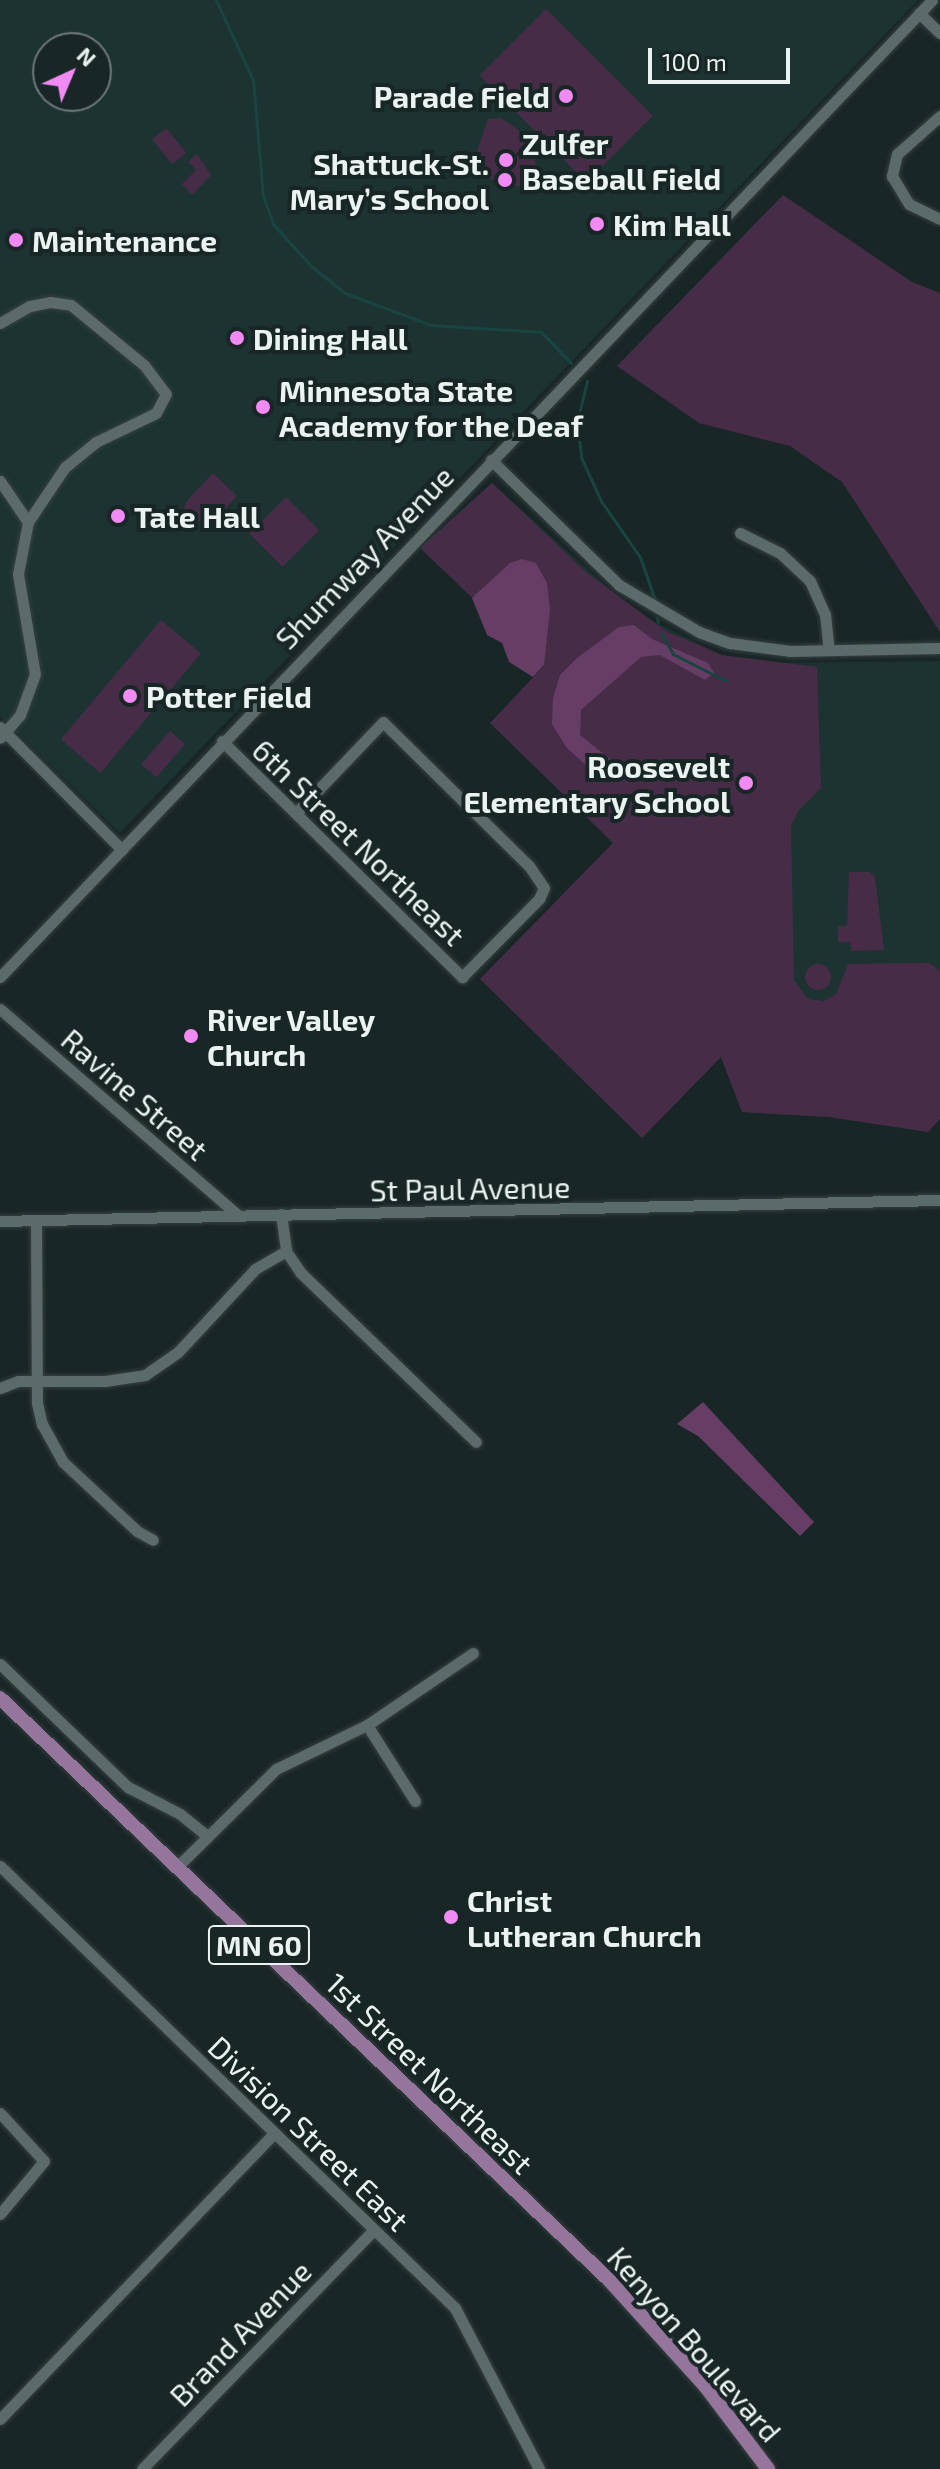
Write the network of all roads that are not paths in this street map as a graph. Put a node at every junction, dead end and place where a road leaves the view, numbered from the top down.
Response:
1 (932, 0) edge
2 (919, 13) junction
3 (940, 33) edge
4 (940, 116) edge
5 (940, 219) edge
6 (0, 323) edge
7 (491, 460) junction
8 (0, 481) edge
9 (13, 497) junction
10 (40, 501) junction
11 (28, 522) junction
12 (740, 533) dead end
13 (940, 648) edge
14 (829, 650) junction
15 (2, 732) edge
16 (222, 741) junction
17 (296, 813) junction
18 (122, 850) junction
19 (0, 977) edge
20 (0, 1009) edge
21 (940, 1200) edge
22 (281, 1214) junction
23 (238, 1215) junction
24 (2, 1220) edge
25 (36, 1220) junction
26 (286, 1251) junction
27 (37, 1381) junction
28 (0, 1388) edge
29 (476, 1442) dead end
30 (153, 1540) dead end
31 (473, 1653) dead end
32 (0, 1664) edge
33 (0, 1698) edge
34 (367, 1725) junction
35 (415, 1801) dead end
36 (207, 1836) junction
37 (0, 1866) edge
38 (177, 1867) junction
39 (0, 2113) edge
40 (274, 2133) junction
41 (0, 2214) edge
42 (374, 2230) junction
43 (582, 2253) joint
44 (0, 2419) edge
45 (142, 2469) edge
46 (539, 2469) edge
47 (768, 2469) edge

1 - 2 street, Shumway Avenue
2 - 3 street
2 - 7 street, Shumway Avenue
4 - 5 street
6 - 10 street
7 - 14 street
7 - 16 street, Shumway Avenue
8 - 9 street
9 - 10 street
9 - 11 street
10 - 11 street
11 - 15 street
12 - 14 street
13 - 14 street
15 - 18 street
16 - 17 street, 6th Street Northeast
16 - 18 street, Shumway Avenue
17 - 17 street, 6th Street Northeast
18 - 19 street, Shumway Avenue
20 - 23 street, Ravine Street
21 - 22 street, St Paul Avenue
22 - 23 street, St Paul Avenue
22 - 26 street
23 - 25 street, St Paul Avenue
24 - 25 street, St Paul Avenue
25 - 27 street
26 - 27 street
26 - 29 street
27 - 28 street
27 - 30 street
31 - 34 street
32 - 36 street
33 - 38 main road, 1st Street Northeast / MN 60
34 - 35 street
34 - 36 street
36 - 38 street
37 - 40 street, Division Street East
38 - 43 main road, 1st Street Northeast / MN 60
39 - 41 street
40 - 42 street, Division Street East
40 - 44 street
42 - 45 street, Brand Avenue
42 - 46 street, Division Street East
43 - 47 main road, Kenyon Boulevard / MN 60

